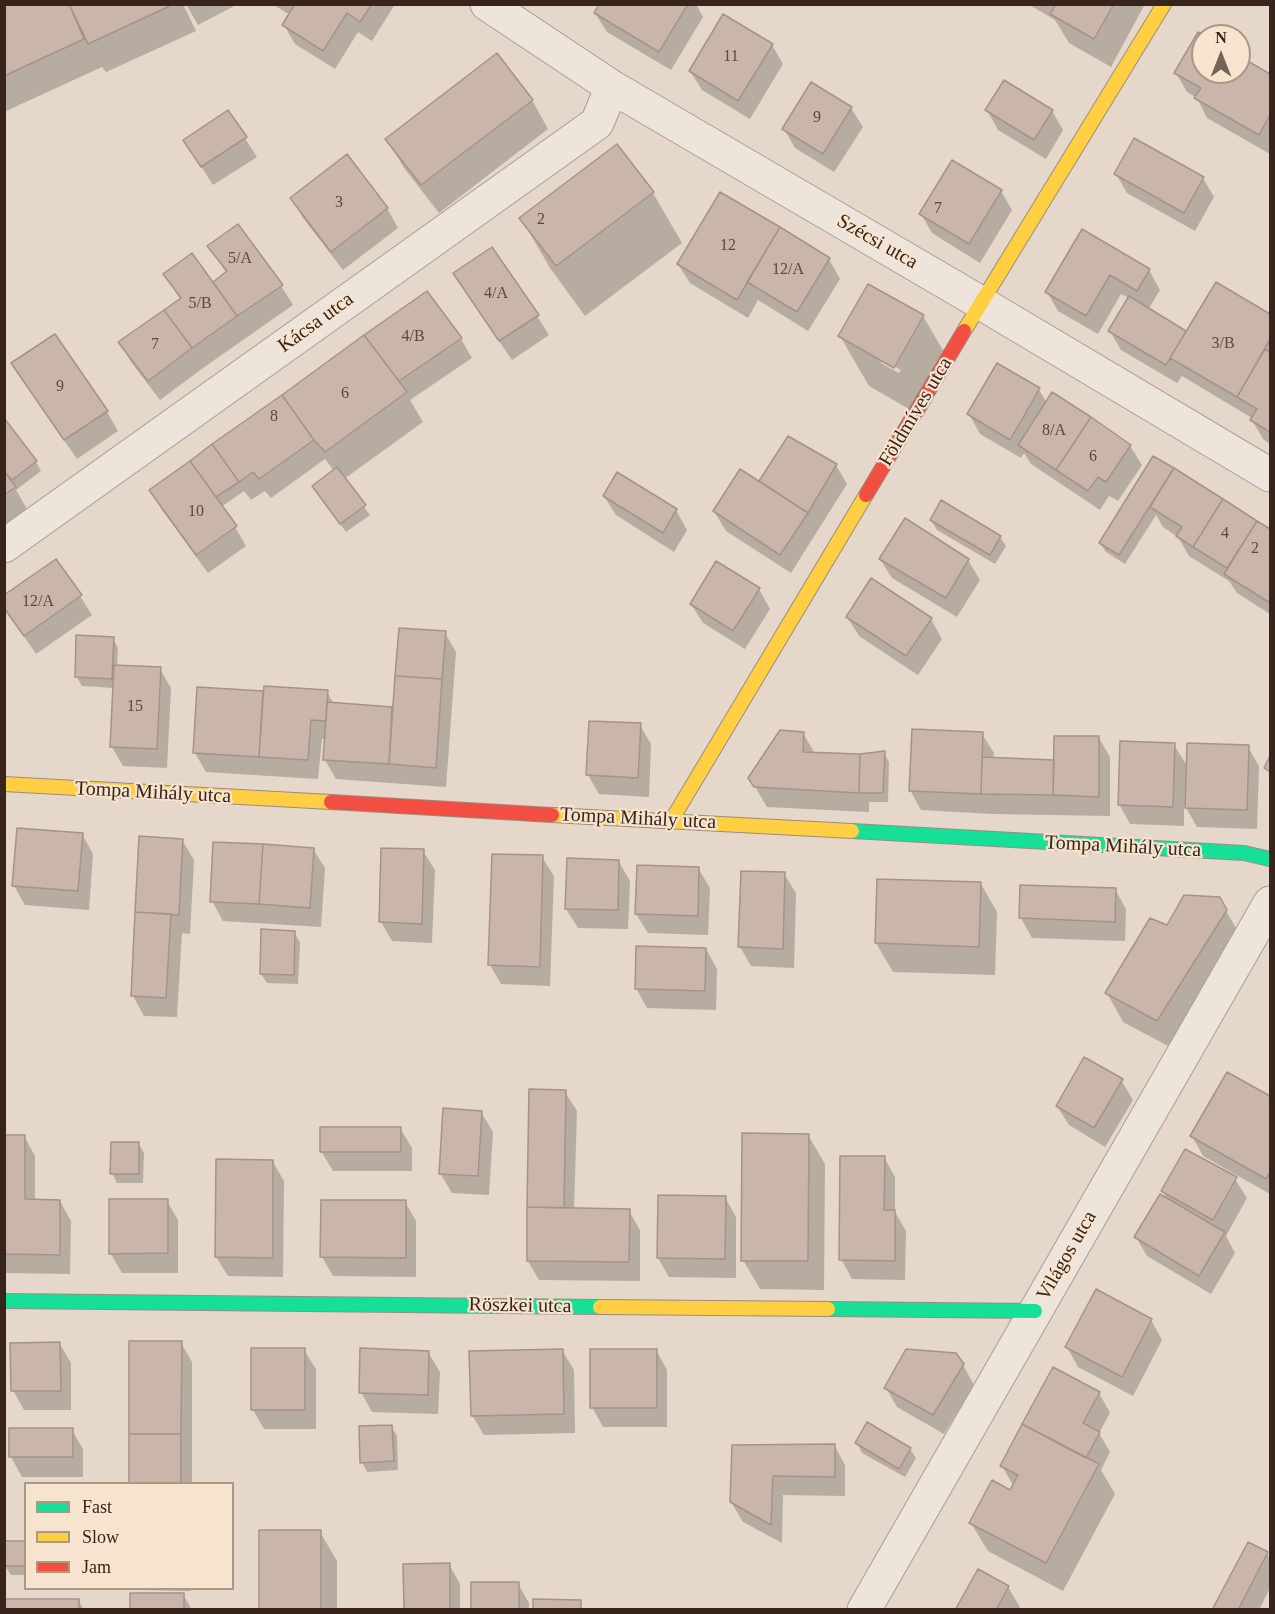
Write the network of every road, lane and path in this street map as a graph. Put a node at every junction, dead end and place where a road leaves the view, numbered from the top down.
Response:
1 (487, 4) edge
2 (1164, 4) edge
3 (612, 87) junction
4 (981, 303) junction
5 (1270, 475) edge
6 (4, 546) edge
7 (4, 784) edge
8 (671, 821) junction
9 (1270, 859) edge
10 (1270, 903) edge
11 (4, 1301) edge
12 (1035, 1311) junction
13 (864, 1610) edge

1 - 3 street, Szécsi utca
2 - 4 street, Földmíves utca
3 - 4 street, Szécsi utca
3 - 6 street, Kácsa utca
4 - 5 street, Szécsi utca
4 - 8 street, Földmíves utca
7 - 8 street, Tompa Mihály utca
8 - 9 street, Tompa Mihály utca
10 - 12 street, Világos utca
11 - 12 street, Röszkei utca
12 - 13 street, Világos utca

